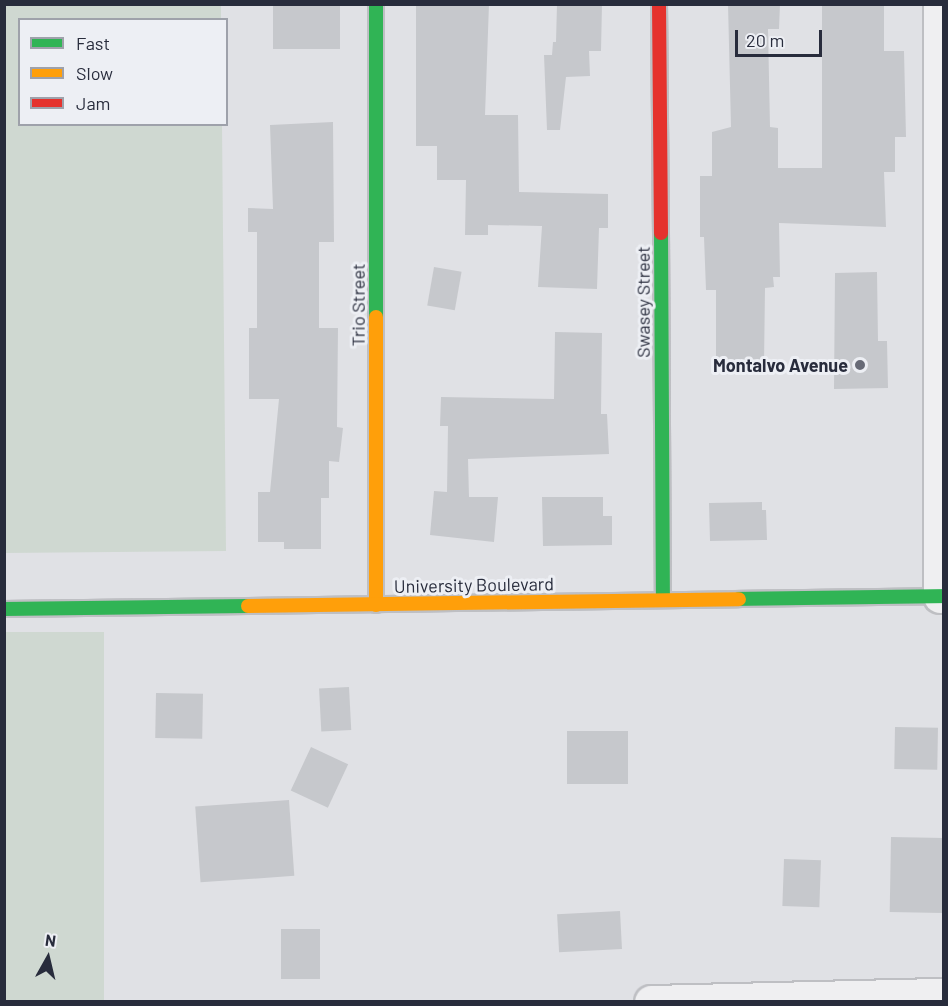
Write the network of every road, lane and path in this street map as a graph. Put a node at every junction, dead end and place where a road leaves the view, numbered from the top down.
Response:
1 (376, 4) edge
2 (659, 4) edge
3 (940, 4) edge
4 (942, 596) edge
5 (663, 600) junction
6 (376, 605) junction
7 (4, 609) edge
8 (944, 995) edge
9 (651, 1002) edge

1 - 6 street, Trio Street
2 - 5 street, Swasey Street
3 - 4 street
4 - 5 street, University Boulevard
5 - 6 street, University Boulevard
6 - 7 street, University Boulevard
8 - 9 street

